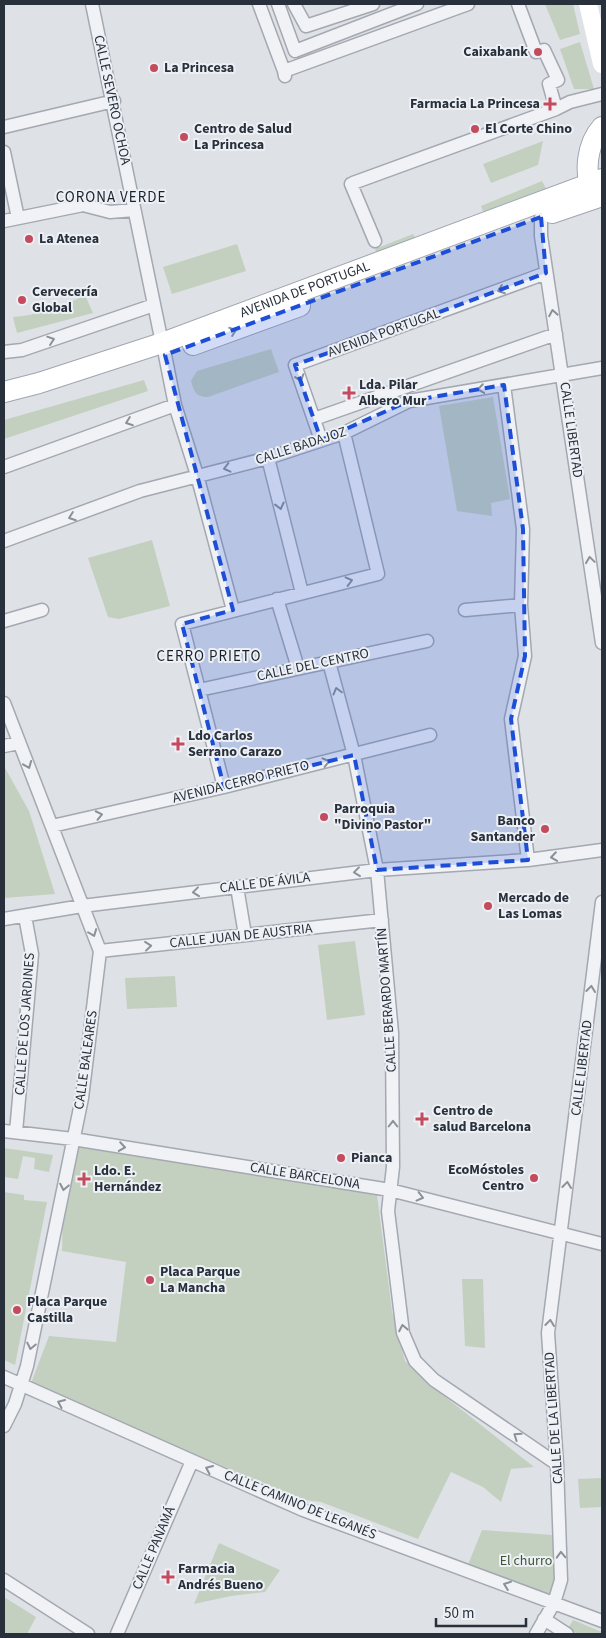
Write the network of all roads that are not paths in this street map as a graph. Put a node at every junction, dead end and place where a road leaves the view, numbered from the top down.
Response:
1 (92, 4) edge
2 (259, 4) edge
3 (278, 4) edge
4 (294, 4) edge
5 (373, 4) edge
6 (417, 4) edge
7 (468, 4) edge
8 (518, 4) edge
9 (588, 4) edge
10 (335, 17) junction
11 (341, 33) junction
12 (347, 48) junction
13 (602, 64) edge
14 (602, 94) edge
15 (114, 101) junction
16 (556, 109) junction
17 (602, 127) edge
18 (4, 128) edge
19 (4, 152) edge
20 (598, 193) edge
21 (134, 210) junction
22 (541, 217) junction
23 (18, 218) junction
24 (4, 221) edge
25 (375, 241) dead end
26 (546, 273) junction
27 (154, 305) junction
28 (556, 334) junction
29 (163, 349) junction
30 (4, 352) edge
31 (602, 368) edge
32 (563, 374) junction
33 (504, 385) junction
34 (4, 392) edge
35 (175, 405) junction
36 (4, 406) edge
37 (314, 419) junction
38 (344, 433) junction
39 (321, 440) junction
40 (268, 458) junction
41 (4, 467) edge
42 (197, 475) junction
43 (4, 541) edge
44 (302, 593) junction
45 (277, 599) junction
46 (522, 605) junction
47 (42, 610) dead end
48 (233, 610) junction
49 (464, 610) dead end
50 (4, 621) edge
51 (427, 641) dead end
52 (602, 643) edge
53 (329, 662) junction
54 (298, 668) junction
55 (199, 690) junction
56 (4, 703) edge
57 (430, 735) dead end
58 (19, 743) junction
59 (4, 746) edge
60 (354, 755) junction
61 (224, 788) junction
62 (52, 826) junction
63 (602, 850) edge
64 (528, 860) junction
65 (377, 870) junction
66 (237, 887) junction
67 (602, 902) edge
68 (82, 906) junction
69 (24, 916) junction
70 (4, 919) edge
71 (382, 920) junction
72 (245, 935) junction
73 (100, 951) junction
74 (10, 1131) edge
75 (73, 1139) junction
76 (390, 1190) junction
77 (561, 1233) junction
78 (602, 1244) edge
79 (4, 1378) edge
80 (22, 1386) junction
81 (4, 1426) edge
82 (192, 1461) junction
83 (557, 1464) junction
84 (4, 1580) edge
85 (554, 1603) junction
86 (544, 1619) junction
87 (602, 1621) edge
88 (88, 1634) edge
89 (117, 1634) edge
90 (536, 1634) edge
91 (567, 1634) edge

1 - 15 street, CALLE SEVERO OCHOA
2 - 12 street
3 - 11 street
4 - 10 street
5 - 10 street
6 - 11 street
7 - 12 street
8 - 16 street
9 - 13 street
10 - 11 street
11 - 12 street
14 - 16 street
15 - 18 street
15 - 21 street, CALLE SEVERO OCHOA
16 - 25 street
17 - 20 main road
19 - 23 street
20 - 22 main road, AVENIDA DE PORTUGAL
20 - 29 main road, AVENIDA DE PORTUGAL
21 - 23 street
21 - 27 street, CALLE SEVERO OCHOA
22 - 26 street, CALLE LIBERTAD
29 -> 22 main road, AVENIDA DE PORTUGAL
23 - 24 street
28 -> 26 street, CALLE LIBERTAD
26 -> 37 street, AVENIDA PORTUGAL
27 - 29 street, CALLE SEVERO OCHOA
30 -> 27 street
28 - 32 street, CALLE LIBERTAD
28 - 37 street, CALLE BADAJOZ
29 - 34 main road, AVENIDA DE PORTUGAL
29 - 35 street
29 - 36 main road, AVENIDA DE PORTUGAL
31 - 32 street, CALLE BADAJOZ
32 - 33 street, CALLE BADAJOZ
52 -> 32 street, CALLE LIBERTAD
33 -> 38 street, CALLE BADAJOZ
33 - 46 street
35 -> 41 street
35 - 42 street
37 - 39 street, AVENIDA PORTUGAL
38 - 39 street, CALLE BADAJOZ
44 -> 38 street
39 - 40 street, CALLE BADAJOZ
40 -> 42 street, CALLE BADAJOZ
40 -> 44 street
42 -> 43 street, CALLE BADAJOZ
42 - 48 street
44 - 45 street
45 - 48 street
45 - 54 street
46 - 49 street
46 - 64 street
47 - 50 street
48 - 55 street
51 - 53 street, CALLE DEL CENTRO
53 - 54 street, CALLE DEL CENTRO
60 -> 53 street, CALLE BERARDO MARTÍN
54 - 55 street, CALLE DEL CENTRO
55 - 61 street
56 - 58 street, CALLE BALEARES
57 - 60 street, AVENIDA CERRO PRIETO
58 - 59 street
58 -> 62 street, CALLE BALEARES
61 -> 60 street, AVENIDA CERRO PRIETO
60 - 65 street, CALLE BERARDO MARTÍN
62 -> 61 street, AVENIDA CERRO PRIETO
62 - 68 street, CALLE BALEARES
63 -> 64 street, CALLE DE ÁVILA
64 - 65 street, CALLE DE ÁVILA
65 -> 66 street, CALLE DE ÁVILA
65 - 71 street, CALLE BERARDO MARTÍN
66 -> 68 street, CALLE DE ÁVILA
66 - 72 street
77 -> 67 street, CALLE LIBERTAD
68 - 69 street, CALLE DE ÁVILA
68 -> 73 street, CALLE BALEARES
69 - 70 street, CALLE DE ÁVILA
69 - 74 street, CALLE DE LOS JARDINES
71 - 72 street, CALLE JUAN DE AUSTRIA
76 -> 71 street, CALLE BERARDO MARTÍN
73 -> 72 street, CALLE JUAN DE AUSTRIA
73 - 75 street, CALLE BALEARES
74 - 75 street, CALLE BARCELONA
75 -> 76 street, CALLE BARCELONA
75 -> 80 street, CALLE BALEARES
76 -> 77 street, CALLE BARCELONA
83 -> 76 street, CALLE BERARDO MARTÍN
77 - 78 street, CALLE BARCELONA
83 -> 77 street, CALLE DE LA LIBERTAD
79 - 80 street, CALLE CAMINO DE LEGANÉS
80 - 81 street, CALLE BALEARES
82 -> 80 street, CALLE CAMINO DE LEGANÉS
85 -> 82 street, CALLE CAMINO DE LEGANÉS
82 - 89 street, CALLE PANAMÁ
85 -> 83 street, CALLE DE LA LIBERTAD
84 - 88 street
85 - 86 street, CALLE DE LA LIBERTAD
85 - 87 street, CALLE CAMINO DE LEGANÉS
86 - 90 street, CALLE DE LA LIBERTAD
86 - 91 street

